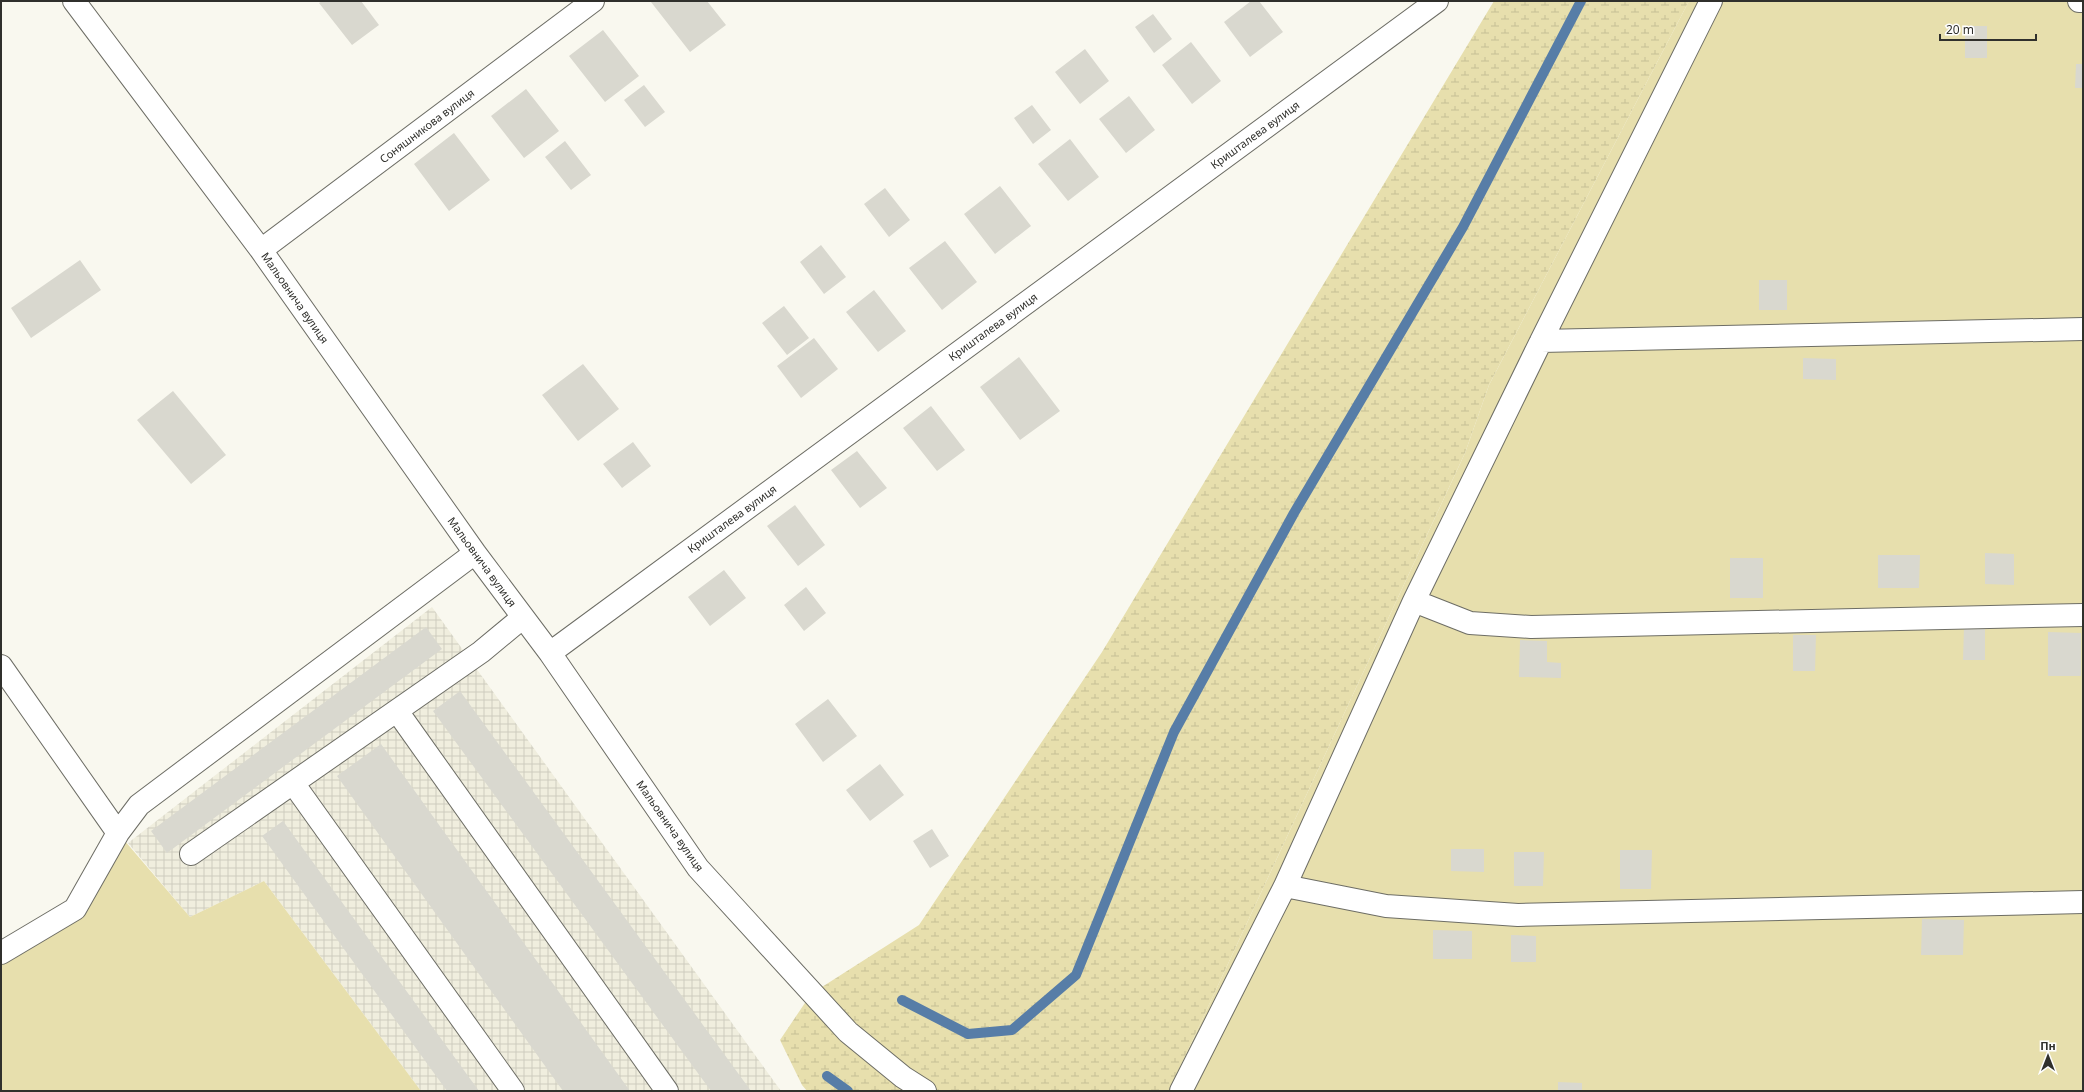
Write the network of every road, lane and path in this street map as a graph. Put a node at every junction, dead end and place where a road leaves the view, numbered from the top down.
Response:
1 (74, 1) edge
2 (593, 1) edge
3 (1437, 1) edge
4 (1711, 1) edge
5 (2079, 1) edge
6 (2083, 1) edge
7 (261, 250) junction
8 (2083, 329) edge
9 (1541, 341) junction
10 (475, 553) junction
11 (1414, 601) junction
12 (2083, 615) edge
13 (522, 618) junction
14 (550, 653) junction
15 (1, 666) edge
16 (397, 711) junction
17 (293, 783) junction
18 (118, 833) junction
19 (191, 854) dead end
20 (1285, 886) junction
21 (2083, 902) edge
22 (1, 953) edge
23 (513, 1091) edge
24 (667, 1091) edge
25 (925, 1091) edge
26 (1182, 1091) edge

1 - 7 street, Мальовнича вулиця
2 - 7 street, Соняшникова вулиця
3 - 14 street, Кришталева вулиця
4 - 9 street
5 - 6 street
7 - 10 street, Мальовнича вулиця
8 - 9 street
9 - 11 street
10 - 13 street, Мальовнича вулиця
10 - 18 street
11 - 12 street
11 - 20 street
13 - 14 street, Мальовнича вулиця
13 - 16 street
14 - 25 street, Мальовнича вулиця
15 - 18 street
16 - 17 street
16 - 24 street
17 - 19 street
17 - 23 street
18 - 22 street
20 - 21 street
20 - 26 street

